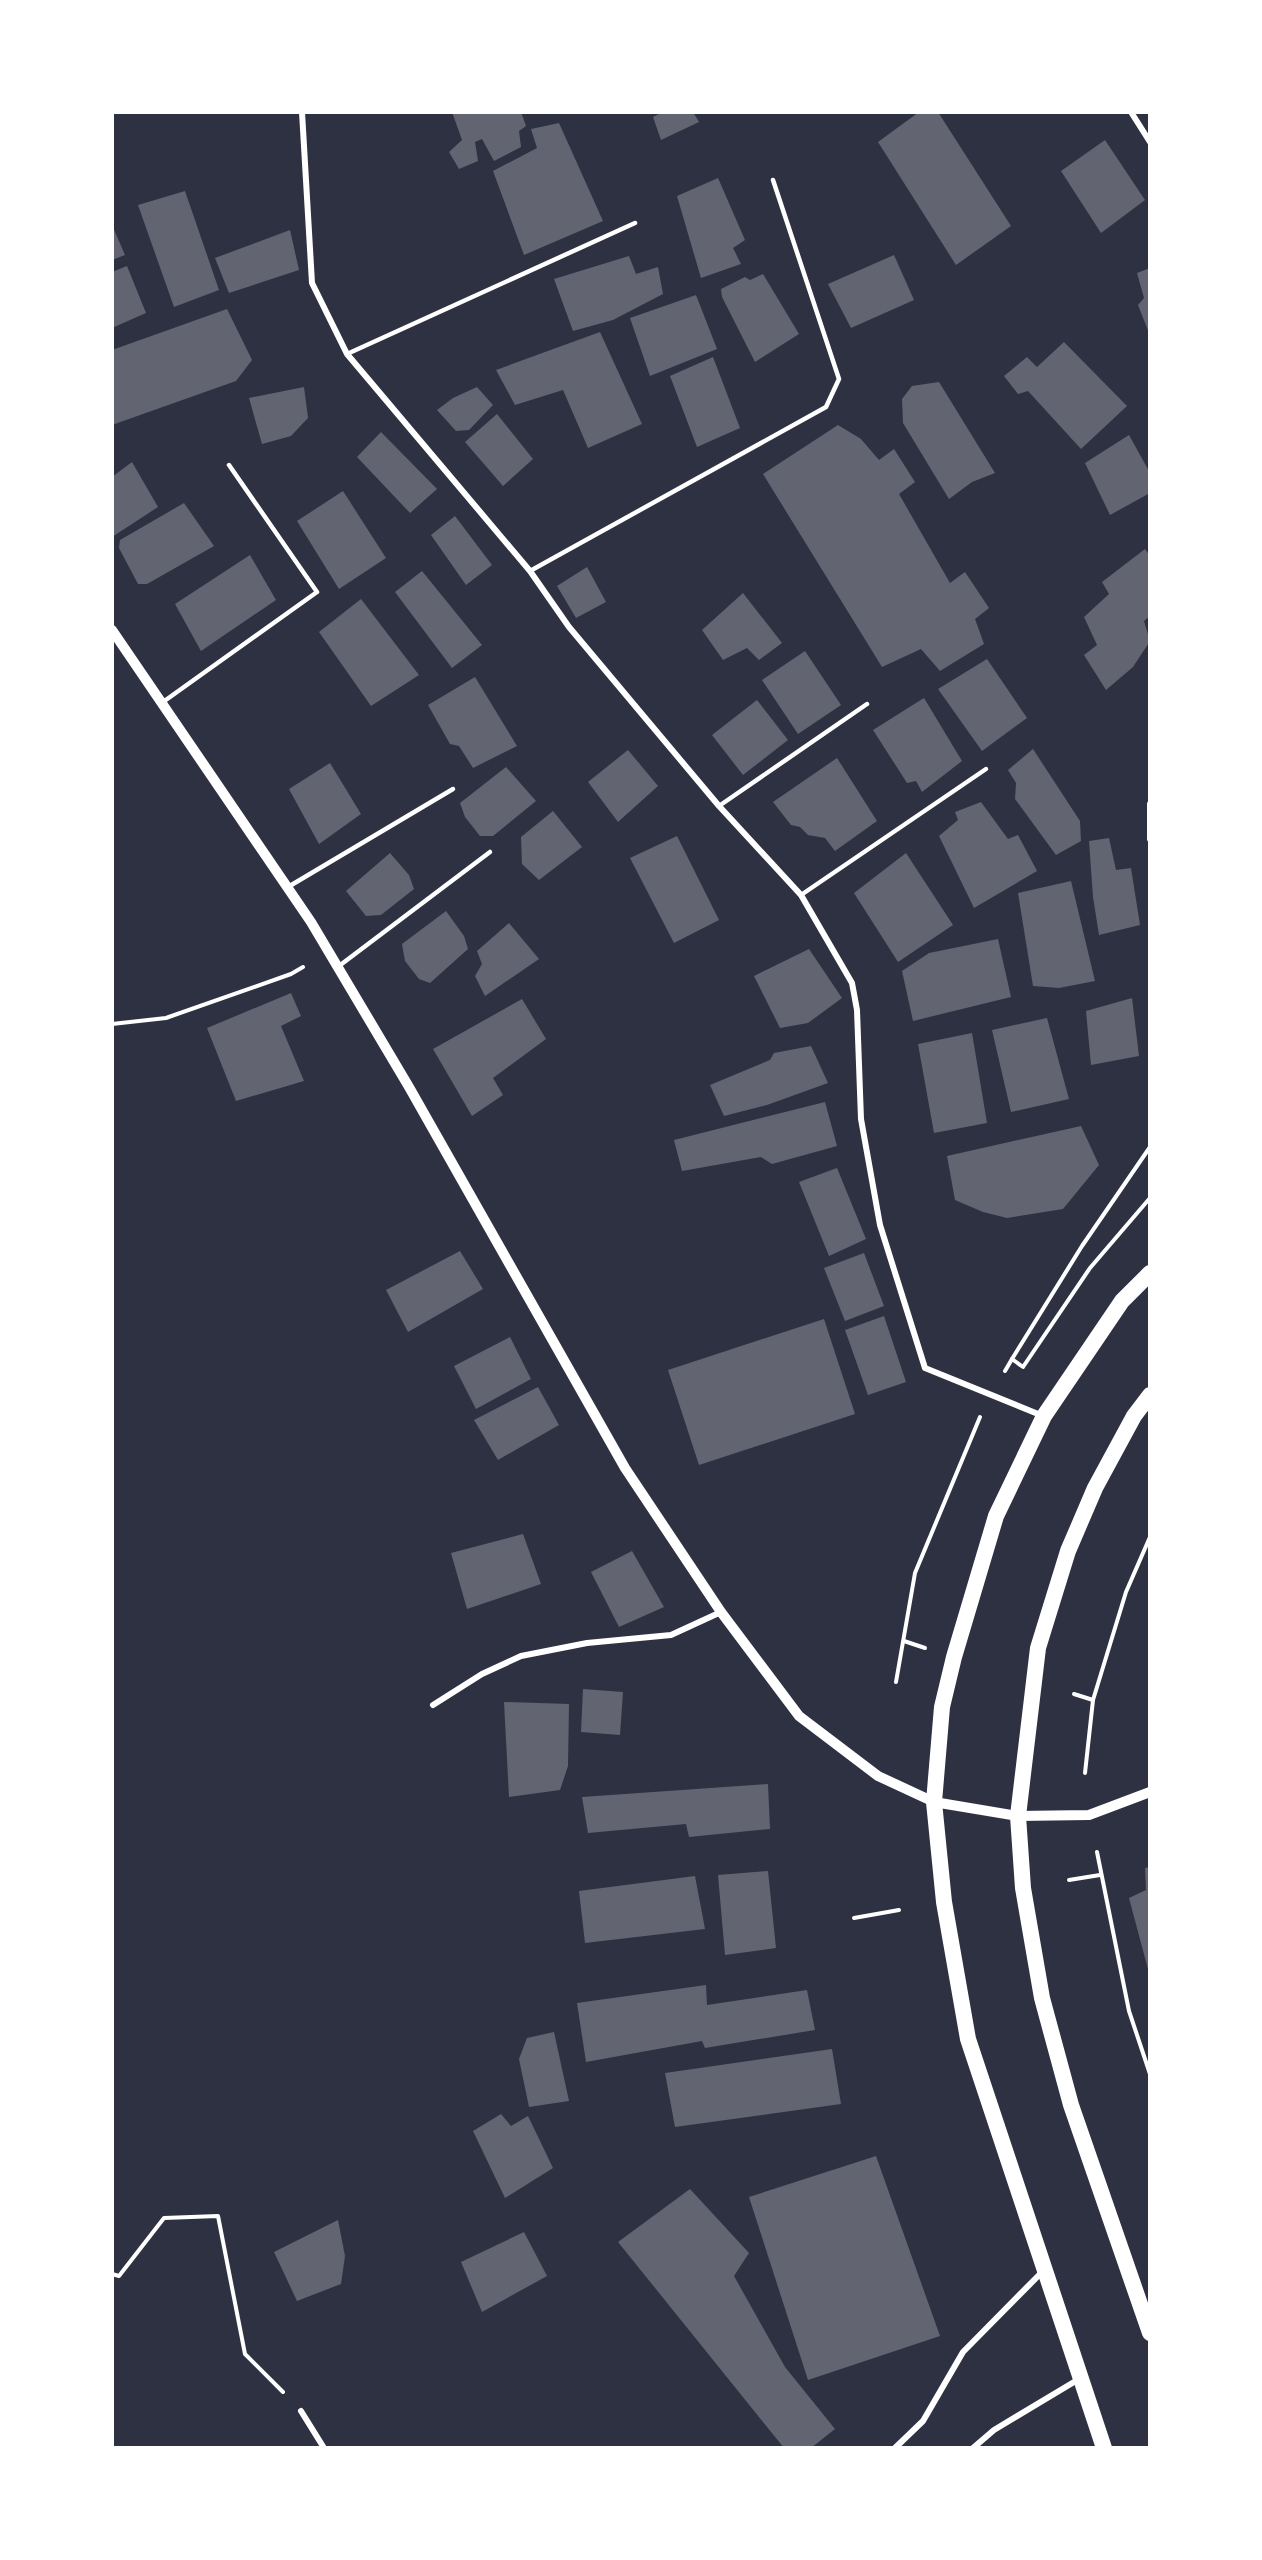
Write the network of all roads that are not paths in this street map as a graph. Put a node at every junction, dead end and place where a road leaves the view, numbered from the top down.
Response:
1 (302, 112) edge
2 (1131, 112) edge
3 (1149, 142) edge
4 (772, 180) dead end
5 (635, 223) dead end
6 (347, 354) junction
7 (229, 465) dead end
8 (530, 571) junction
9 (112, 630) edge
10 (163, 702) junction
11 (867, 704) dead end
12 (986, 770) dead end
13 (453, 789) dead end
14 (1149, 804) edge
15 (719, 806) junction
16 (1149, 839) edge
17 (490, 852) dead end
18 (288, 887) junction
19 (801, 895) junction
20 (338, 967) junction
21 (1149, 1273) edge
22 (1149, 1395) edge
23 (1044, 1416) junction
24 (721, 1612) junction
25 (433, 1705) dead end
26 (1149, 1792) edge
27 (934, 1802) junction
28 (1018, 1816) junction
29 (1045, 2270) junction
30 (1149, 2333) edge
31 (1082, 2377) junction
32 (301, 2411) road end
33 (324, 2448) edge
34 (895, 2448) edge
35 (973, 2448) edge
36 (1104, 2448) edge

1 - 6 street
2 - 3 street
4 - 8 lane
5 - 6 lane
6 - 8 street
7 - 10 lane
8 - 15 street
9 - 10 street
10 - 18 street
11 - 15 lane
12 - 19 lane
13 - 18 lane
14 - 16 street
15 - 19 street
17 - 20 lane
18 - 20 street
19 - 23 street
20 - 24 street
21 - 23 highway
22 - 28 highway
23 - 27 highway
24 - 25 street
24 - 27 street
26 - 28 street
27 - 28 street
27 - 29 highway
28 - 30 highway
29 - 31 highway
29 - 34 street
31 - 35 street
31 - 36 highway
32 - 33 street

